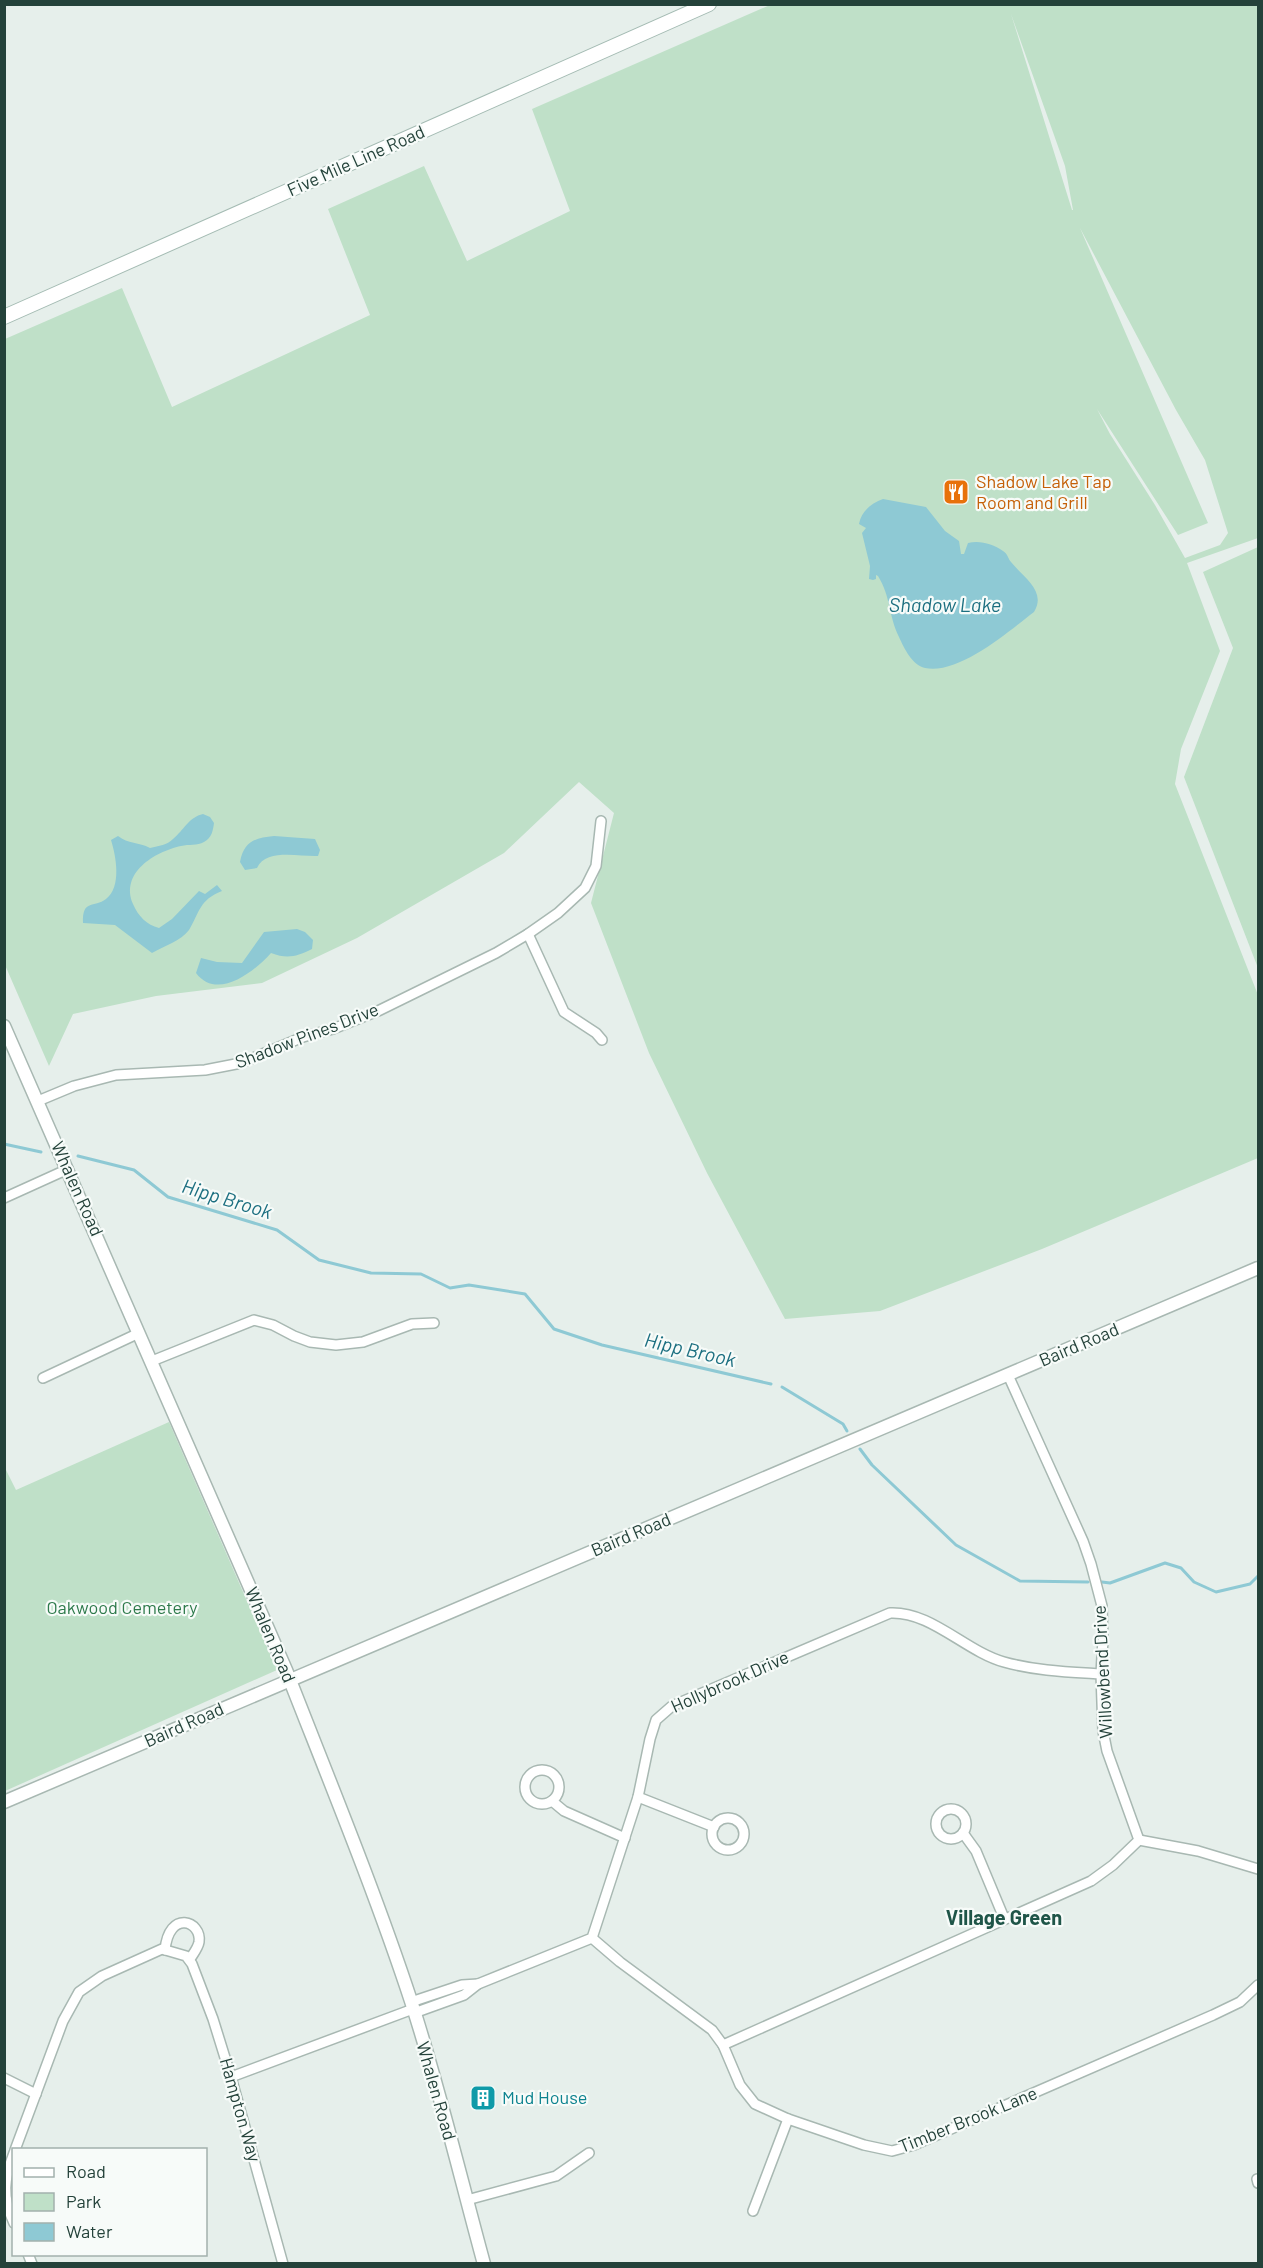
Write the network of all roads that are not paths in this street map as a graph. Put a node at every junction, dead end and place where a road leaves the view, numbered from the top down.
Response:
1 (709, 4) edge
2 (4, 317) edge
3 (601, 821) dead end
4 (528, 934) junction
5 (4, 1026) edge
6 (602, 1040) dead end
7 (38, 1101) junction
8 (68, 1169) junction
9 (4, 1198) edge
10 (1258, 1268) edge
11 (434, 1323) dead end
12 (139, 1333) junction
13 (152, 1361) junction
14 (1008, 1376) junction
15 (43, 1378) dead end
16 (1101, 1674) junction
17 (289, 1679) junction
18 (638, 1797) junction
19 (552, 1801) dead end
20 (4, 1802) edge
21 (714, 1827) dead end
22 (963, 1833) dead end
23 (626, 1838) junction
24 (1139, 1840) junction
25 (1258, 1869) edge
26 (1004, 1918) junction
27 (592, 1938) junction
28 (165, 1950) junction
29 (190, 1959) junction
30 (1258, 1985) edge
31 (413, 2008) junction
32 (723, 2045) junction
33 (231, 2077) junction
34 (4, 2078) edge
35 (36, 2094) junction
36 (788, 2119) junction
37 (15, 2148) edge
38 (589, 2153) dead end
39 (12, 2156) edge
40 (467, 2200) junction
41 (753, 2211) dead end
42 (12, 2219) edge
43 (283, 2264) edge
44 (484, 2264) edge

1 - 2 main road, Five Mile Line Road
3 - 4 street, Shadow Pines Drive
4 - 6 street
4 - 7 street, Shadow Pines Drive
5 - 7 street, Whalen Road
7 - 8 street, Whalen Road
8 - 9 street
8 - 12 street, Whalen Road
10 - 14 street, Baird Road
11 - 13 street
12 - 13 street, Whalen Road
12 - 15 street
13 - 17 street, Whalen Road
14 - 16 street, Willowbend Drive
14 - 17 street, Baird Road
16 - 18 street, Hollybrook Drive
16 - 24 street, Willowbend Drive
17 - 20 street, Baird Road
17 - 31 street, Whalen Road
18 - 21 street
18 - 23 street, Hollybrook Drive
19 - 23 street
22 - 26 street
23 - 27 street, Hollybrook Drive
24 - 25 street
24 - 26 street
26 - 32 street
27 - 31 street
27 - 32 street, Timber Brook Lane
28 - 29 street
28 - 29 street
28 - 35 street
29 - 33 street, Hampton Way
30 - 36 street, Timber Brook Lane
31 - 33 street
31 - 40 street, Whalen Road
32 - 36 street, Timber Brook Lane
33 - 43 street, Hampton Way
34 - 35 street
35 - 37 street
36 - 41 street
38 - 40 street
39 - 42 street
40 - 44 street, Whalen Road

